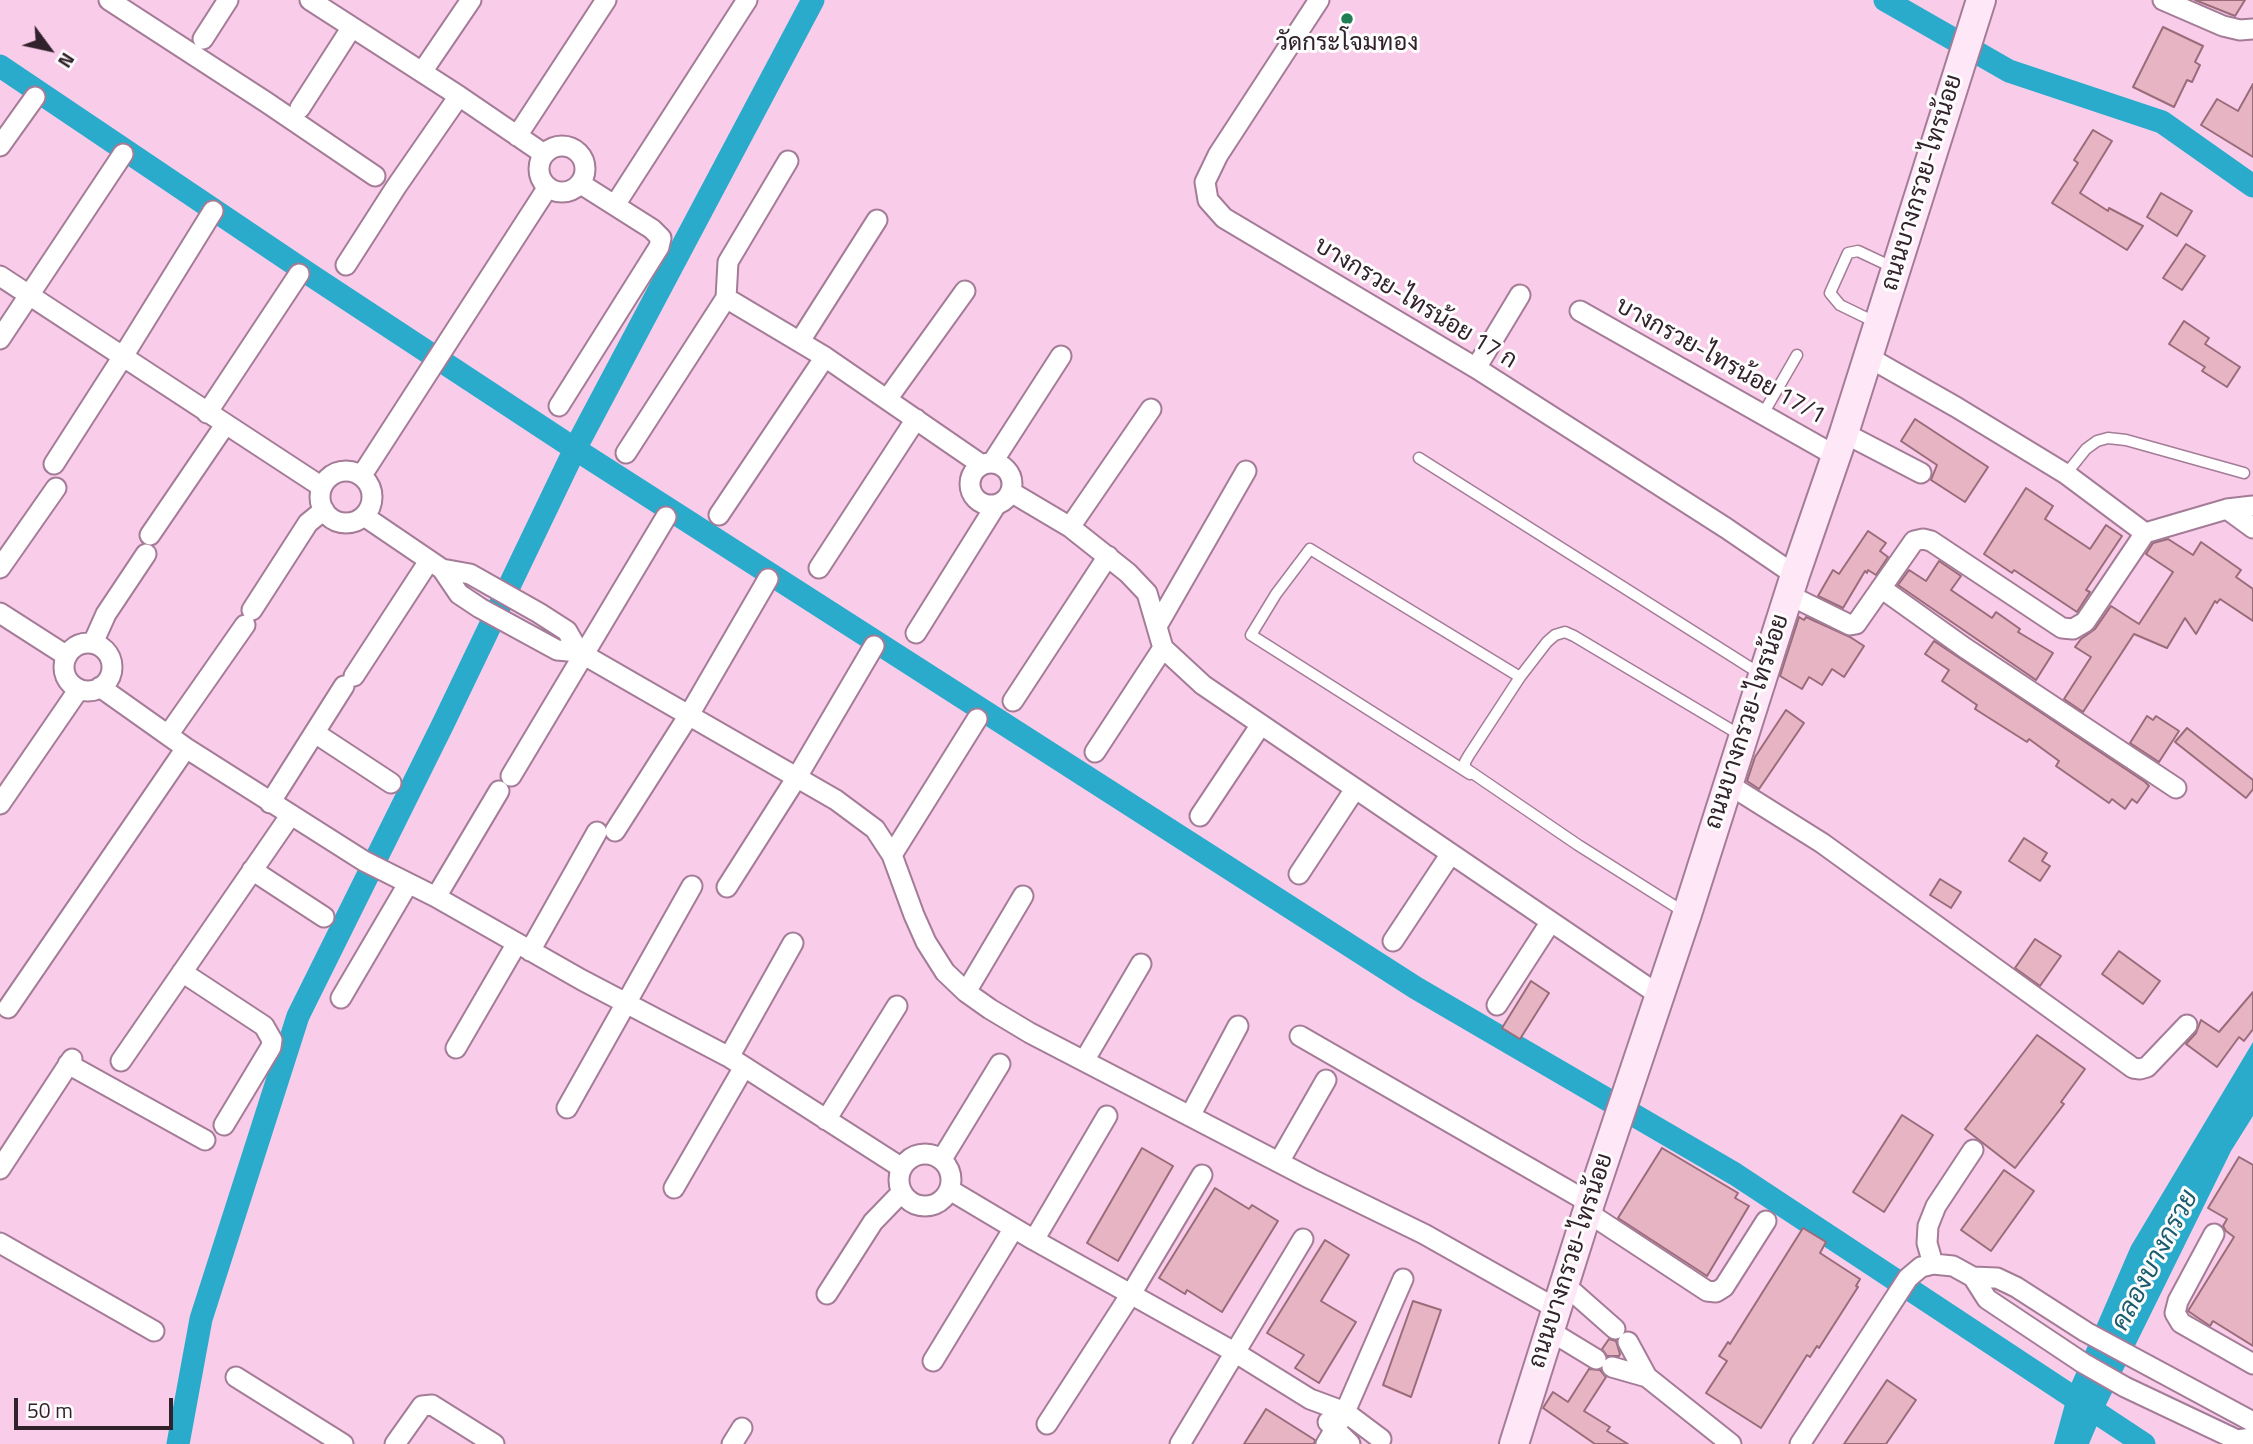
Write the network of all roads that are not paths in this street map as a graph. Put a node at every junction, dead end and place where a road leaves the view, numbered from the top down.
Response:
1 (109, 0) edge
2 (228, 0) edge
3 (310, 0) edge
4 (471, 0) edge
5 (606, 0) edge
6 (747, 0) edge
7 (1319, 0) edge
8 (2163, 0) edge
9 (1977, 12) edge
10 (352, 27) junction
11 (2253, 29) edge
12 (203, 39) dead end
13 (422, 72) junction
14 (459, 96) junction
15 (35, 97) dead end
16 (299, 108) dead end
17 (517, 136) junction
18 (0, 146) edge
19 (123, 154) dead end
20 (544, 154) junction
21 (788, 161) dead end
22 (375, 176) dead end
23 (580, 184) junction
24 (548, 187) junction
25 (615, 205) junction
26 (213, 211) dead end
27 (877, 220) dead end
28 (346, 265) dead end
29 (1896, 269) junction
30 (299, 274) dead end
31 (0, 276) edge
32 (965, 290) dead end
33 (1520, 295) dead end
34 (29, 296) junction
35 (726, 298) junction
36 (1580, 311) dead end
37 (1879, 324) junction
38 (0, 339) edge
39 (800, 341) junction
40 (1797, 355) dead end
41 (825, 356) junction
42 (1061, 356) dead end
43 (1868, 357) junction
44 (122, 358) junction
45 (1476, 368) junction
46 (888, 398) junction
47 (559, 406) dead end
48 (1150, 409) dead end
49 (207, 413) junction
50 (1763, 414) junction
51 (916, 419) junction
52 (225, 425) junction
53 (1840, 445) junction
54 (625, 453) dead end
55 (1419, 458) dead end
56 (54, 464) dead end
57 (987, 464) junction
58 (1246, 471) dead end
59 (1921, 473) dead end
60 (2244, 473) dead end
61 (2066, 474) junction
62 (362, 475) junction
63 (322, 487) junction
64 (55, 488) dead end
65 (1003, 498) junction
66 (2253, 506) edge
67 (2227, 509) junction
68 (324, 510) junction
69 (719, 515) dead end
70 (364, 516) junction
71 (666, 517) dead end
72 (1070, 527) junction
73 (2253, 528) edge
74 (2145, 533) junction
75 (1108, 556) junction
76 (435, 565) junction
77 (0, 568) edge
78 (819, 568) dead end
79 (768, 579) dead end
80 (1792, 585) junction
81 (1881, 589) junction
82 (0, 613) edge
83 (1157, 626) junction
84 (916, 634) dead end
85 (93, 643) junction
86 (874, 646) dead end
87 (1163, 648) junction
88 (582, 653) junction
89 (67, 656) junction
90 (1763, 676) junction
91 (1520, 677) junction
92 (100, 687) junction
93 (79, 689) junction
94 (1013, 701) dead end
95 (689, 715) junction
96 (977, 719) dead end
97 (1260, 726) junction
98 (315, 733) junction
99 (168, 735) junction
100 (1744, 737) junction
101 (186, 748) junction
102 (1095, 752) dead end
103 (1471, 774) junction
104 (797, 777) junction
105 (391, 783) dead end
106 (1728, 784) junction
107 (2176, 788) dead end
108 (1355, 789) junction
109 (270, 803) junction
110 (0, 804) edge
111 (290, 816) junction
112 (1199, 816) dead end
113 (892, 855) junction
114 (1450, 855) junction
115 (252, 870) junction
116 (1299, 874) dead end
117 (408, 884) junction
118 (692, 886) dead end
119 (727, 887) dead end
120 (1023, 896) dead end
121 (436, 897) junction
122 (1687, 914) junction
123 (324, 917) dead end
124 (1550, 923) junction
125 (1393, 941) dead end
126 (793, 943) dead end
127 (524, 947) junction
128 (1141, 964) dead end
129 (183, 972) junction
130 (965, 992) junction
131 (1659, 996) junction
132 (341, 998) dead end
133 (626, 1003) junction
134 (1497, 1005) dead end
135 (897, 1006) dead end
136 (8, 1008) dead end
137 (2187, 1025) dead end
138 (1238, 1026) dead end
139 (1300, 1036) dead end
140 (456, 1048) dead end
141 (121, 1061) dead end
142 (1084, 1061) junction
143 (736, 1062) junction
144 (1000, 1064) dead end
145 (1326, 1080) dead end
146 (567, 1108) dead end
147 (1107, 1116) dead end
148 (1190, 1116) junction
149 (826, 1120) junction
150 (224, 1125) dead end
151 (205, 1140) dead end
152 (1973, 1150) dead end
153 (942, 1160) junction
154 (1279, 1162) junction
155 (902, 1168) junction
156 (0, 1169) edge
157 (1202, 1175) dead end
158 (674, 1188) dead end
159 (950, 1190) junction
160 (902, 1192) junction
161 (1588, 1207) junction
162 (1766, 1221) dead end
163 (1014, 1228) junction
164 (2214, 1234) dead end
165 (1303, 1238) dead end
166 (1034, 1240) junction
167 (0, 1243) edge
168 (1933, 1264) junction
169 (1973, 1277) junction
170 (1403, 1279) dead end
171 (827, 1294) dead end
172 (1131, 1294) junction
173 (1557, 1308) junction
174 (154, 1331) dead end
175 (1236, 1353) junction
176 (933, 1361) dead end
177 (2253, 1364) edge
178 (236, 1377) dead end
179 (1647, 1377) junction
180 (1311, 1399) junction
181 (1345, 1412) junction
182 (1047, 1424) dead end
183 (2249, 1425) edge
184 (1330, 1437) edge
185 (1381, 1439) dead end
186 (343, 1444) edge
187 (395, 1444) edge
188 (494, 1444) edge
189 (1180, 1444) edge
190 (1350, 1444) edge
191 (1514, 1444) edge
192 (1731, 1444) edge
193 (1800, 1444) edge

1 - 22 street
2 - 12 street
3 - 10 street
4 - 13 street
5 - 17 street
6 - 25 street
7 - 45 street, บางกรวย-ไทรน้อย 17 ก
8 - 11 street
9 - 29 main road, ถนนบางกรวย-ไทรน้อย
10 - 13 street
10 - 16 street
13 - 14 street
14 - 17 street
14 - 28 street
15 - 18 street
17 - 20 street
19 - 34 street
20 - 23 street
20 - 24 street
21 - 35 street
23 - 24 street
23 - 25 street
24 - 62 street
25 - 47 street
26 - 44 street
27 - 39 street
29 - 37 main road, ถนนบางกรวย-ไทรน้อย
29 - 37 lane
30 - 49 street
31 - 34 street
32 - 46 street
33 - 45 street
34 - 38 street
34 - 44 street
35 - 39 street
35 - 54 street
36 - 50 street, บางกรวย-ไทรน้อย 17/1
37 - 43 main road, ถนนบางกรวย-ไทรน้อย
39 - 41 street
40 - 50 lane
41 - 46 street
41 - 69 street
42 - 57 street
43 - 53 main road, ถนนบางกรวย-ไทรน้อย
43 - 61 street
44 - 49 street
44 - 56 street
45 - 80 street, บางกรวย-ไทรน้อย 17 ก
46 - 51 street
48 - 72 street
49 - 52 street
50 - 53 street, บางกรวย-ไทรน้อย 17/1
51 - 57 street
51 - 78 street
52 - 63 street
52 - 85 street
53 - 59 street, บางกรวย-ไทรน้อย 17/1
53 - 80 main road, ถนนบางกรวย-ไทรน้อย
55 - 90 lane
57 - 65 street
57 - 65 street
58 - 83 street
60 - 61 lane
61 - 74 street
62 - 63 street
62 - 70 street
63 - 68 street
64 - 77 street
65 - 72 street
65 - 84 street
66 - 67 street
67 - 73 street
67 - 74 street
68 - 70 street
68 - 99 street
70 - 76 street
71 - 88 street
72 - 75 street
74 - 81 street, บางกรวย-ไทรน้อย 17 ก
75 - 83 street
75 - 94 street
76 - 88 street
76 - 88 street
76 - 98 street
79 - 95 street
80 - 81 street, บางกรวย-ไทรน้อย 17 ก
80 - 90 main road, ถนนบางกรวย-ไทรน้อย
81 - 107 street
82 - 89 street
83 - 87 street
85 - 89 street
85 - 92 street
86 - 104 street
87 - 97 street
87 - 102 street
88 - 95 street
88 - 121 street
89 - 93 street
90 - 100 main road, ถนนบางกรวย-ไทรน้อย
91 - 100 lane
91 - 103 lane
91 - 103 lane
92 - 93 street
92 - 99 street
93 - 110 street
95 - 104 street
95 - 127 street
96 - 113 street
97 - 108 street
97 - 112 street
98 - 105 street
98 - 109 street
99 - 101 street
100 - 106 main road, ถนนบางกรวย-ไทรน้อย
101 - 109 street
101 - 136 street
103 - 122 lane
104 - 113 street
104 - 119 street
106 - 122 main road, ถนนบางกรวย-ไทรน้อย
106 - 137 street
108 - 114 street
108 - 116 street
109 - 111 street
111 - 115 street
111 - 117 street
113 - 130 street
114 - 124 street
114 - 125 street
115 - 123 street
115 - 129 street
117 - 121 street
117 - 132 street
118 - 133 street
120 - 130 street
121 - 127 street
122 - 131 main road, ถนนบางกรวย-ไทรน้อย
124 - 131 street
124 - 134 street
126 - 143 street
127 - 133 street
127 - 140 street
128 - 142 street
129 - 141 street
129 - 150 street
130 - 142 street
131 - 161 main road, ถนนบางกรวย-ไทรน้อย
133 - 143 street
133 - 146 street
135 - 149 street
138 - 148 street
139 - 161 street
142 - 148 street
143 - 149 street
143 - 158 street
144 - 153 street
145 - 154 street
147 - 166 street
148 - 154 street
149 - 155 street
151 - 156 street
152 - 168 street
153 - 155 street
153 - 159 street
154 - 173 street
155 - 160 street
157 - 172 street
159 - 160 street
159 - 163 street
160 - 171 street
161 - 162 street
161 - 173 main road, ถนนบางกรวย-ไทรน้อย
163 - 166 street
163 - 176 street
164 - 177 street
165 - 175 street
166 - 172 street
167 - 174 street
168 - 169 street
168 - 193 street
169 - 183 street
169 - 183 street
170 - 181 street
172 - 175 street
172 - 182 street
173 - 179 street
173 - 179 street
173 - 191 main road, ถนนบางกรวย-ไทรน้อย
175 - 180 street
175 - 189 street
178 - 186 street
179 - 192 street
180 - 181 street
180 - 184 street
181 - 184 street
181 - 185 street
184 - 190 street
187 - 188 street

